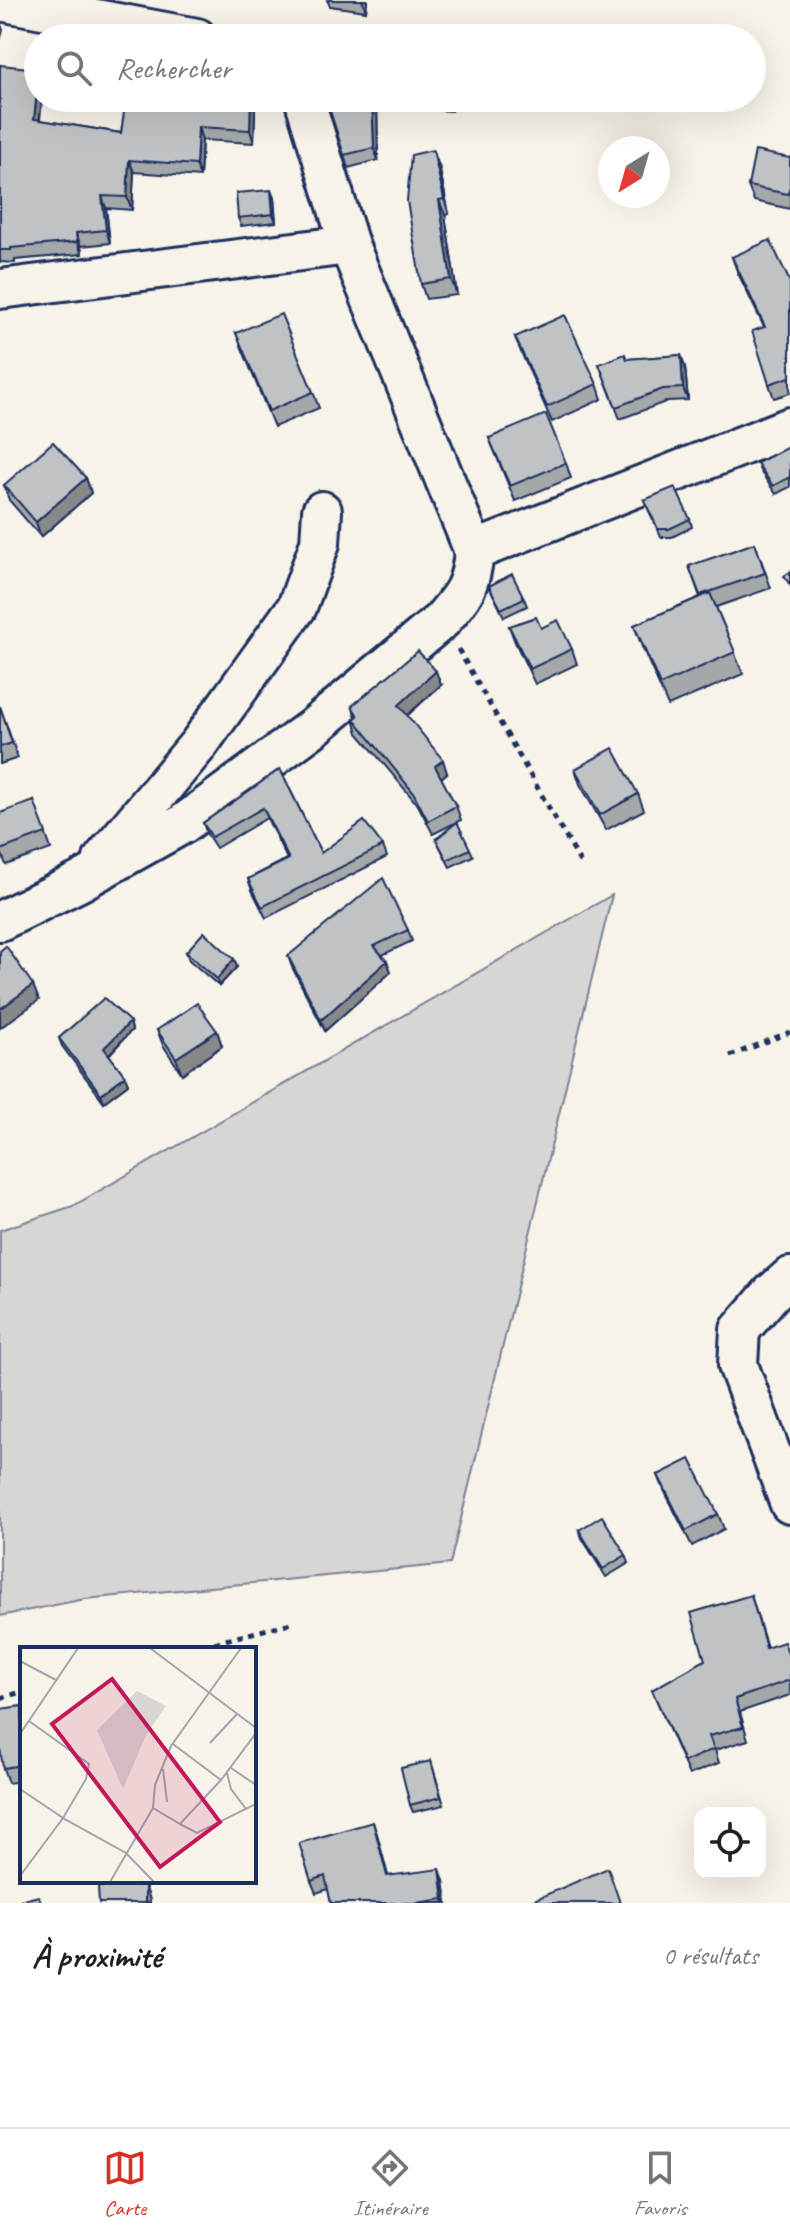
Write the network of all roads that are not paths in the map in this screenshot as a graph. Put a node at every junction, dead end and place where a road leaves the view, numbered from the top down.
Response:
1 (0, 1) edge
2 (122, 24) edge
3 (308, 112) edge
4 (349, 245) junction
5 (0, 289) edge
6 (790, 427) edge
7 (322, 511) dead end
8 (474, 551) junction
9 (89, 876) junction
10 (0, 921) edge
11 (790, 1277) edge
12 (790, 1504) edge

1 - 2 street
3 - 4 street
4 - 5 street
4 - 8 street
6 - 8 street
7 - 9 street
8 - 9 street
9 - 10 street
11 - 12 street

